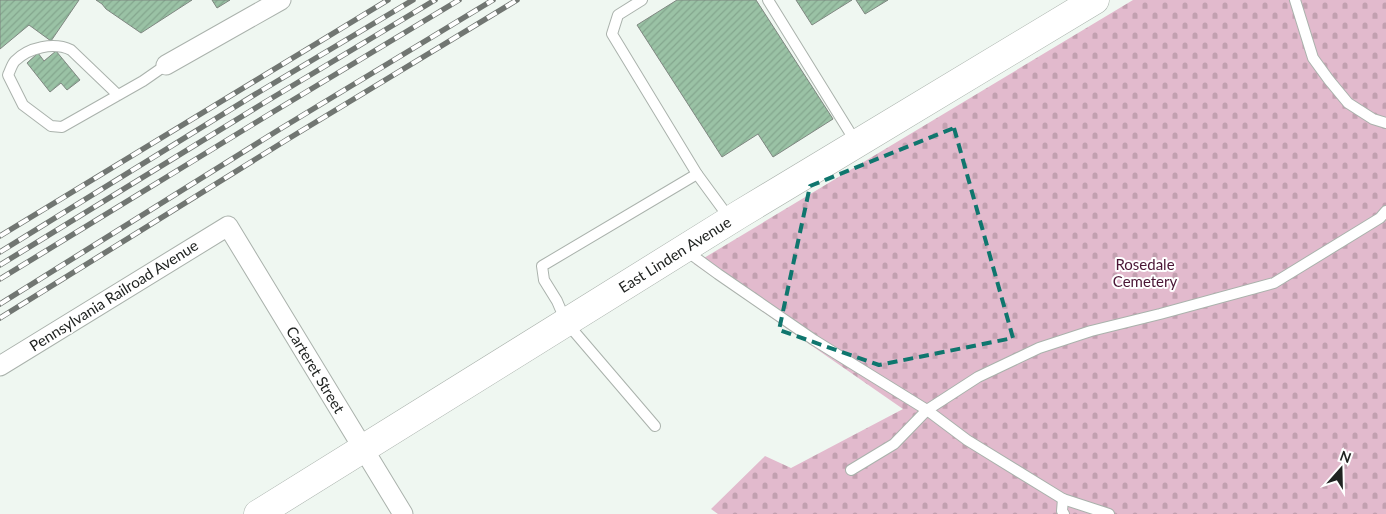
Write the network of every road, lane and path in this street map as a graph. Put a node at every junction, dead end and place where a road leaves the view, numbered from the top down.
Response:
1 (281, 0) edge
2 (642, 0) edge
3 (768, 0) edge
4 (1095, 0) edge
5 (1295, 0) edge
6 (166, 65) joint
7 (118, 96) junction
8 (1386, 123) edge
9 (857, 144) junction
10 (697, 174) junction
11 (1384, 217) edge
12 (731, 220) junction
13 (228, 226) joint
14 (685, 249) junction
15 (566, 322) junction
16 (0, 366) edge
17 (927, 410) junction
18 (655, 426) dead end
19 (362, 449) junction
20 (851, 470) dead end
21 (1063, 499) junction
22 (258, 514) edge
23 (403, 514) edge
24 (1064, 514) edge
25 (1109, 514) edge

1 - 6 street
2 - 10 lane
3 - 9 lane
4 - 9 street, East Linden Avenue
5 - 8 lane
6 - 7 lane
7 - 7 lane
9 - 12 street, East Linden Avenue
10 - 12 lane
10 - 15 lane
11 - 17 lane
12 - 14 street, East Linden Avenue
13 - 16 street, Pennsylvania Railroad Avenue
13 - 19 street, Carteret Street
14 - 15 street, East Linden Avenue
14 - 17 lane
15 - 18 lane
15 - 19 street, East Linden Avenue
17 - 20 lane
17 - 21 lane
19 - 22 street, East Linden Avenue
19 - 23 street, Carteret Street
21 - 24 lane
21 - 25 lane

